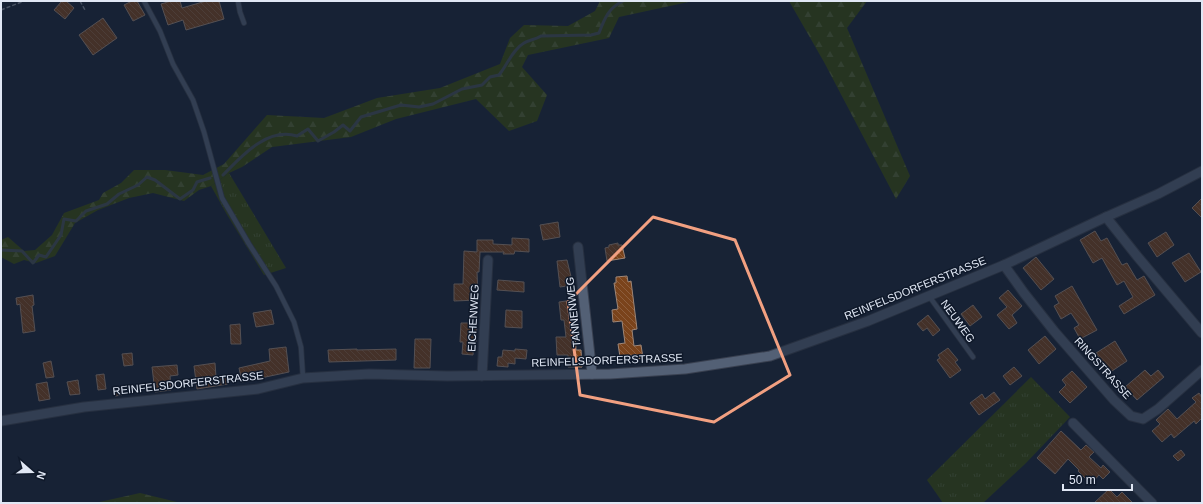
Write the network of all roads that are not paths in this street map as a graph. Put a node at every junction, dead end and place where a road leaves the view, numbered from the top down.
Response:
1 (144, 1) edge
2 (238, 1) edge
3 (244, 23) dead end
4 (1202, 171) edge
5 (1106, 217) junction
6 (578, 247) dead end
7 (488, 260) dead end
8 (1004, 265) junction
9 (929, 296) junction
10 (1202, 334) edge
11 (973, 357) dead end
12 (1202, 370) edge
13 (592, 374) junction
14 (482, 376) junction
15 (303, 378) junction
16 (1, 421) edge
17 (1072, 423) dead end
18 (1152, 503) edge

1 - 15 lane
2 - 3 lane
4 - 5 street, REINFELSDORFERSTRASSE
5 - 8 street, REINFELSDORFERSTRASSE
5 - 10 street
6 - 13 street, TANNENWEG
7 - 14 street, EICHENWEG
8 - 9 street, REINFELSDORFERSTRASSE
8 - 12 street, RINGSTRASSE
9 - 11 lane, NEUWEG
9 - 13 street, REINFELSDORFERSTRASSE
13 - 14 street, REINFELSDORFERSTRASSE
14 - 15 street, REINFELSDORFERSTRASSE
15 - 16 street, REINFELSDORFERSTRASSE
17 - 18 street

